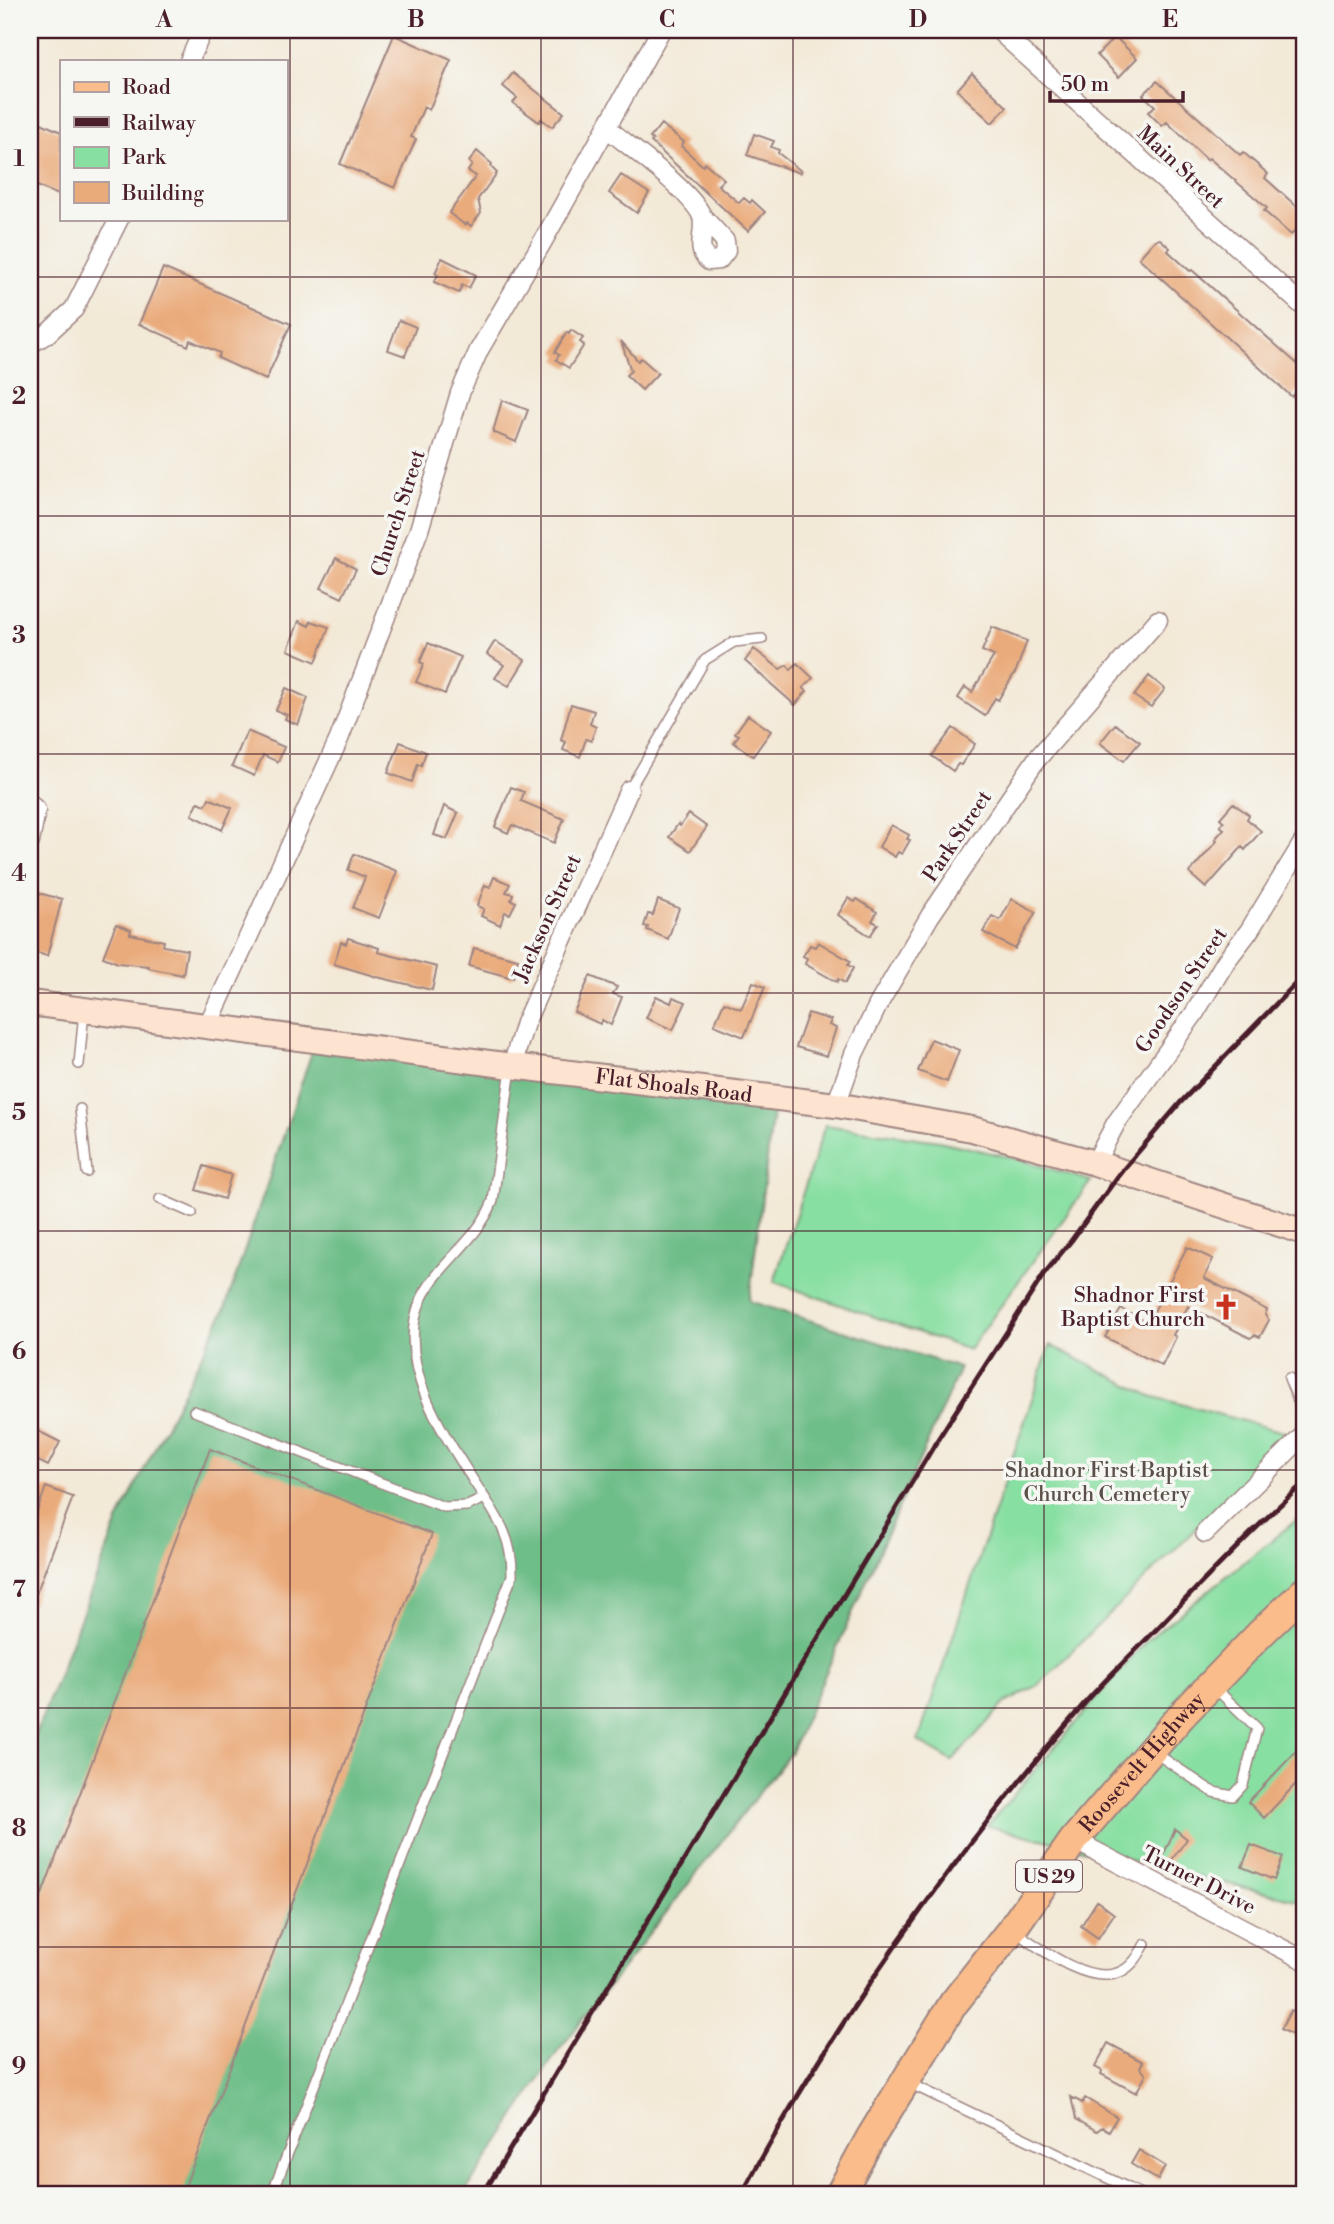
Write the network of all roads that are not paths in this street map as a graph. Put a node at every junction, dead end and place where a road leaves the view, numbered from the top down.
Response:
1 (203, 30) edge
2 (661, 30) edge
3 (998, 30) edge
4 (190, 60) edge
5 (607, 128) junction
6 (701, 215) dead end
7 (119, 220) edge
8 (1304, 307) edge
9 (30, 344) edge
10 (1158, 620) dead end
11 (762, 639) dead end
12 (629, 790) joint
13 (30, 804) edge
14 (1304, 841) edge
15 (30, 842) edge
16 (30, 1003) edge
17 (84, 1010) junction
18 (207, 1027) junction
19 (79, 1064) dead end
20 (512, 1066) junction
21 (835, 1105) junction
22 (80, 1109) dead end
23 (1095, 1163) junction
24 (87, 1172) dead end
25 (160, 1199) dead end
26 (192, 1213) dead end
27 (1304, 1232) edge
28 (1289, 1378) dead end
29 (1293, 1410) dead end
30 (194, 1411) dead end
31 (1304, 1413) edge
32 (1304, 1435) edge
33 (485, 1498) junction
34 (1205, 1533) dead end
35 (1304, 1592) edge
36 (1211, 1685) junction
37 (1150, 1750) junction
38 (1074, 1840) junction
39 (1012, 1929) junction
40 (1145, 1944) dead end
41 (1304, 1960) edge
42 (904, 2081) junction
43 (272, 2194) edge
44 (840, 2194) edge
45 (1141, 2194) edge

1 - 4 street
2 - 5 street, Church Street
3 - 8 street, Main Street
5 - 6 street
5 - 18 street, Church Street
7 - 9 street
10 - 21 street, Park Street
11 - 12 lane
12 - 20 street, Jackson Street
13 - 15 street
14 - 23 street, Goodson Street
16 - 17 street, Flat Shoals Road
17 - 18 street, Flat Shoals Road
17 - 19 lane
18 - 20 street, Flat Shoals Road
20 - 21 street, Flat Shoals Road
20 - 33 lane
21 - 23 street, Flat Shoals Road
22 - 24 lane
23 - 27 street, Flat Shoals Road
25 - 26 lane
28 - 31 lane
29 - 31 lane
30 - 33 lane
32 - 34 street
33 - 43 lane
35 - 36 main road, Roosevelt Highway / US 29
36 - 37 main road, Roosevelt Highway / US 29
36 - 37 lane
37 - 38 main road, Roosevelt Highway / US 29
38 - 39 main road, Roosevelt Highway / US 29
38 - 41 street, Turner Drive
39 - 40 lane
39 - 42 main road, Roosevelt Highway / US 29
42 - 44 main road, Roosevelt Highway / US 29
42 - 45 lane

